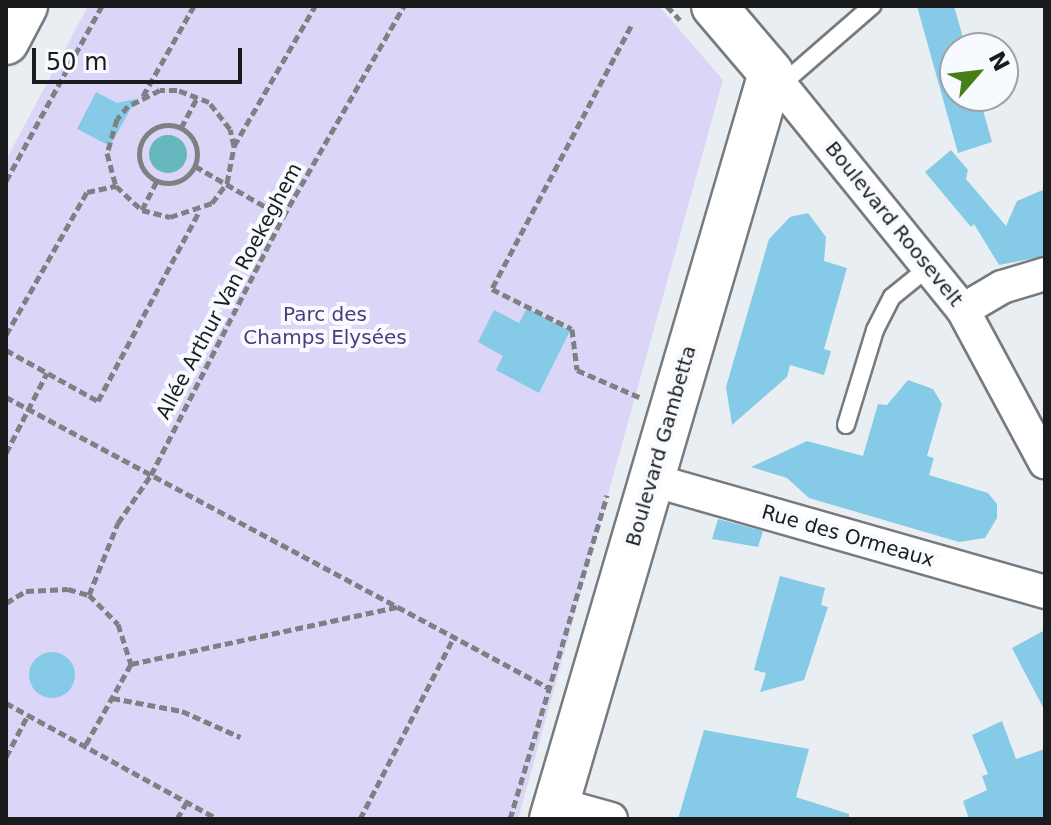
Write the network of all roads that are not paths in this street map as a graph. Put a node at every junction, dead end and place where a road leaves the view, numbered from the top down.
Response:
1 (25, 6) edge
2 (872, 6) edge
3 (701, 17) edge
4 (6, 42) edge
5 (776, 79) junction
6 (929, 267) junction
7 (1045, 274) edge
8 (963, 310) junction
9 (846, 425) dead end
10 (1045, 462) edge
11 (631, 482) junction
12 (1045, 592) edge
13 (555, 811) edge
14 (611, 819) edge

1 - 4 main road
2 - 5 lane
3 - 5 main road, Boulevard Roosevelt
5 - 6 street, Boulevard Roosevelt
5 - 11 main road, Boulevard Gambetta
6 - 8 street, Boulevard Roosevelt
6 - 9 lane
7 - 8 street
8 - 10 street, Boulevard Roosevelt
11 - 12 street, Rue des Ormeaux
11 - 13 main road, Boulevard Gambetta
13 - 14 street

